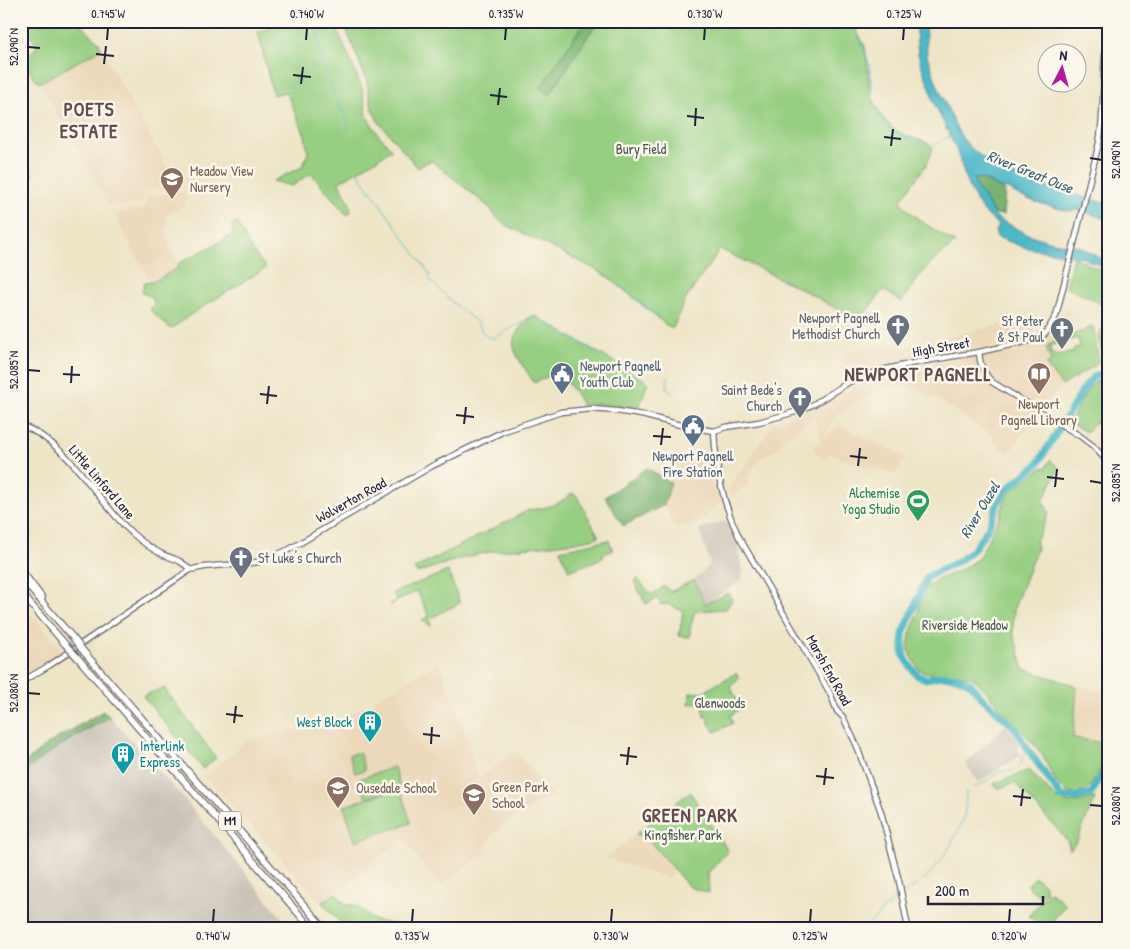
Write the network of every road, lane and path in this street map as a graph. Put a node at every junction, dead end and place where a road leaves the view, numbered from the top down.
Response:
1 (1109, 22) edge
2 (1103, 90) junction
3 (1109, 94) edge
4 (1109, 108) edge
5 (1103, 115) junction
6 (980, 352) junction
7 (21, 425) edge
8 (714, 431) junction
9 (1109, 463) edge
10 (21, 570) edge
11 (190, 570) junction
12 (21, 578) edge
13 (21, 593) edge
14 (21, 599) edge
15 (59, 622) junction
16 (51, 628) junction
17 (21, 682) edge
18 (311, 928) edge
19 (324, 928) edge
20 (908, 928) edge

1 - 2 street
2 - 3 street
2 - 5 street
4 - 5 street
5 - 6 street, High Street
6 - 8 street, High Street
6 - 9 street
7 - 11 street, Little Linford Lane
8 - 11 street, Wolverton Road
8 - 20 street, Marsh End Road
10 - 15 highway
11 - 17 street, Wolverton Road
12 - 15 highway, M1
13 - 16 highway, M1
14 - 16 highway
15 - 19 highway, M1, bridge
16 - 18 highway, M1, bridge

